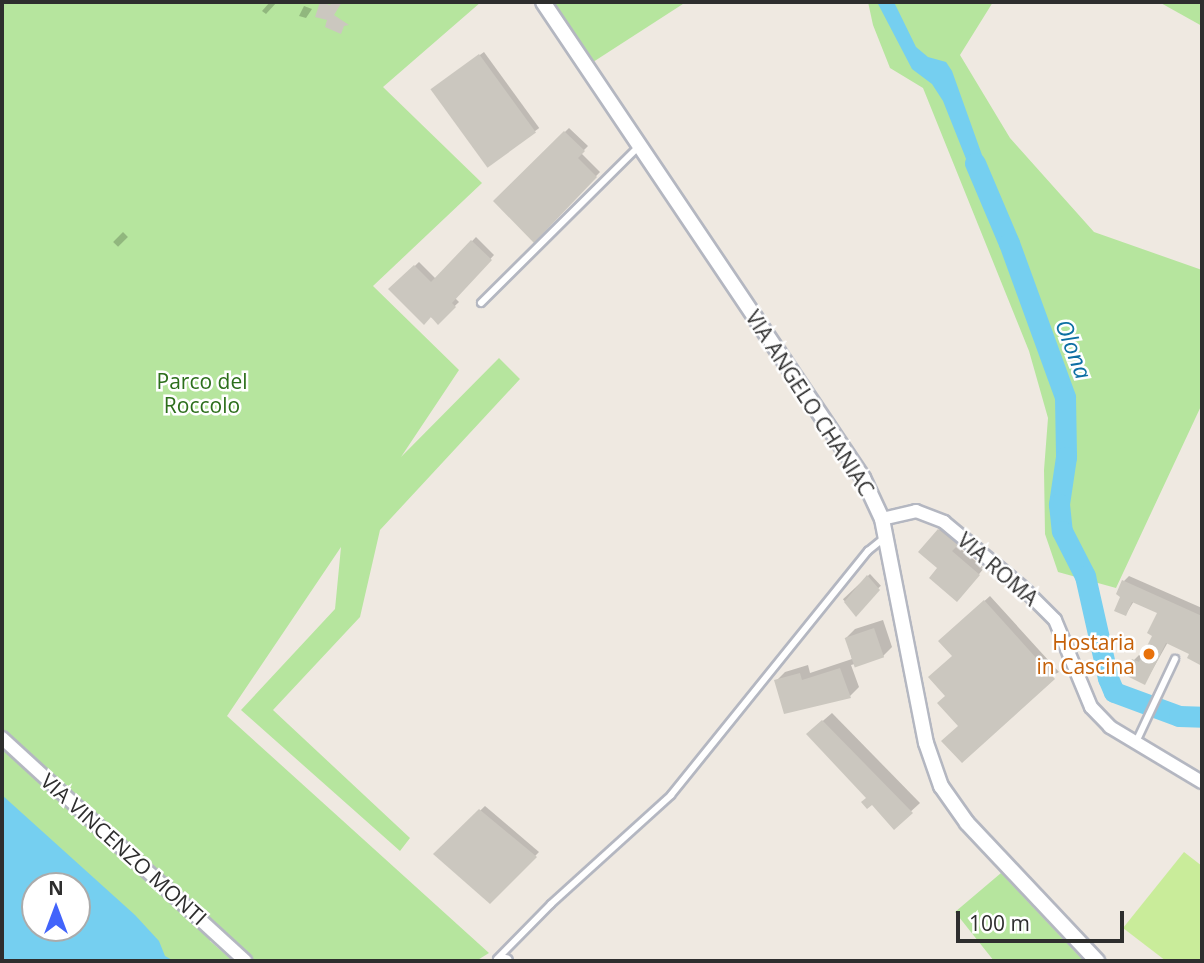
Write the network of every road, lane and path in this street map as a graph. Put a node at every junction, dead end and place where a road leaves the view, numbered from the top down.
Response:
1 (543, 2) edge
2 (638, 147) junction
3 (481, 303) dead end
4 (882, 519) junction
5 (886, 537) junction
6 (1175, 659) dead end
7 (2, 738) edge
8 (1136, 742) junction
9 (1202, 782) edge
10 (245, 961) edge
11 (498, 961) edge
12 (506, 961) edge
13 (1097, 961) edge

1 - 2 street, VIA ANGELO CHANIAC
2 - 3 lane
2 - 4 street, VIA ANGELO CHANIAC
4 - 5 street, VIA ANGELO CHANIAC
4 - 8 street, VIA ROMA
5 - 11 lane
5 - 13 street, VIA ANGELO CHANIAC
6 - 8 lane
7 - 10 street, VIA VINCENZO MONTI
8 - 9 street, VIA ROMA
11 - 12 street

